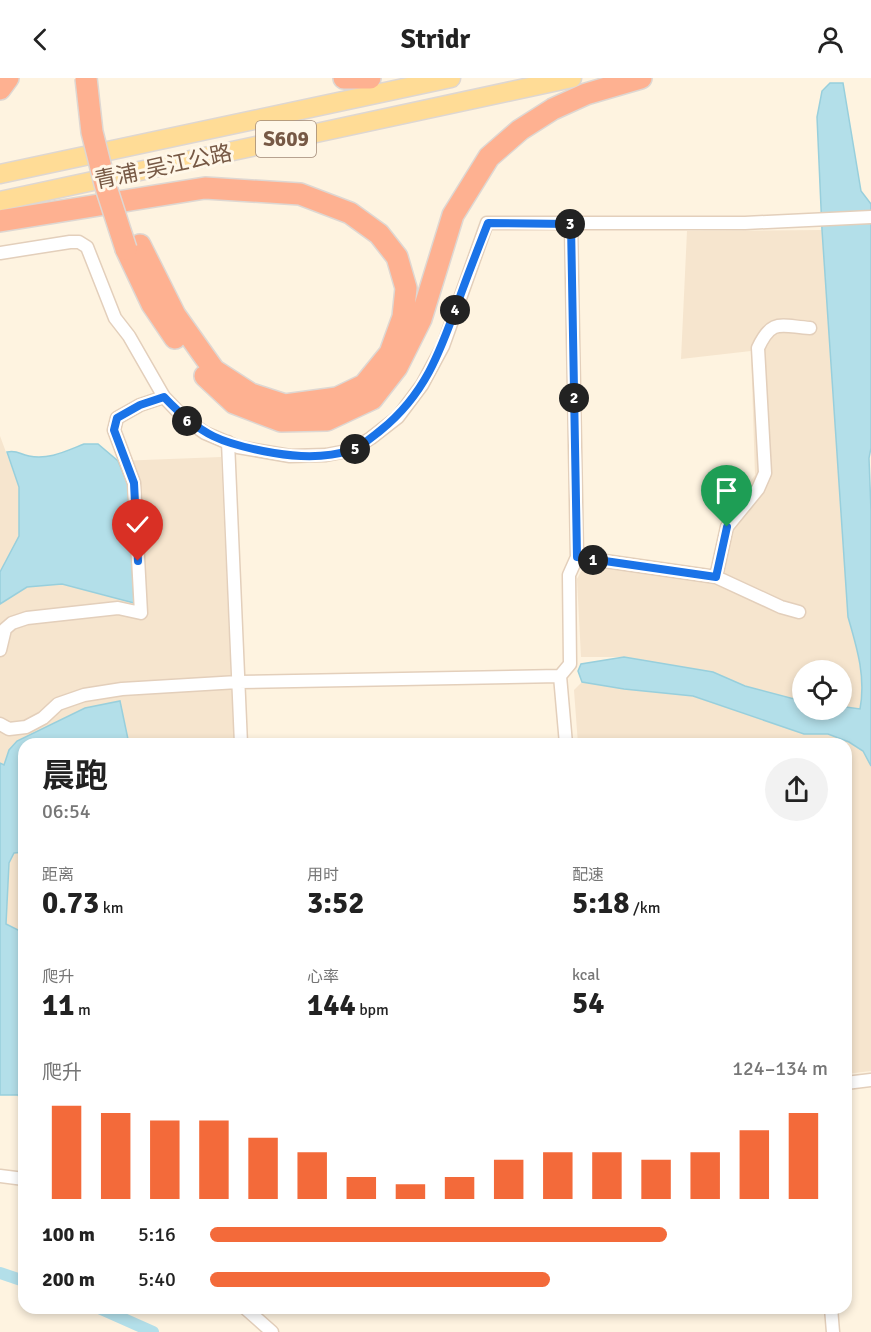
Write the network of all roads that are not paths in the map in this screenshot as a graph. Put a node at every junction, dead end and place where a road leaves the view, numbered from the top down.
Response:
1 (8, 78) edge
2 (86, 78) edge
3 (99, 78) edge
4 (344, 78) edge
5 (369, 78) edge
6 (451, 78) edge
7 (572, 78) edge
8 (641, 78) edge
9 (0, 89) edge
10 (0, 174) edge
11 (0, 201) edge
12 (871, 217) edge
13 (0, 221) edge
14 (571, 224) junction
15 (133, 247) junction
16 (0, 253) edge
17 (810, 328) dead end
18 (164, 397) junction
19 (228, 442) junction
20 (577, 557) junction
21 (716, 577) junction
22 (799, 612) dead end
23 (0, 650) edge
24 (560, 676) junction
25 (238, 682) junction
26 (0, 724) edge
27 (241, 738) edge
28 (565, 738) edge
29 (871, 1080) edge
30 (852, 1082) edge
31 (0, 1176) edge
32 (18, 1178) edge
33 (252, 1314) edge
34 (832, 1314) edge
35 (272, 1332) edge
36 (833, 1332) edge

1 - 9 highway
2 - 15 highway, bridge
3 - 15 highway
4 - 5 highway
6 - 10 main road, 青浦-吴江公路 / S609
7 - 11 main road, 青浦-吴江公路 / S609
8 - 15 highway
12 - 14 street
13 - 15 highway
14 - 19 street
14 - 20 street
16 - 18 street
17 - 21 street
18 - 19 street
18 - 23 street
19 - 25 street
20 - 21 street
20 - 24 street
21 - 22 street
24 - 25 street
24 - 28 street
25 - 26 street
25 - 27 street
29 - 30 street
31 - 32 street
33 - 35 street
34 - 36 street

